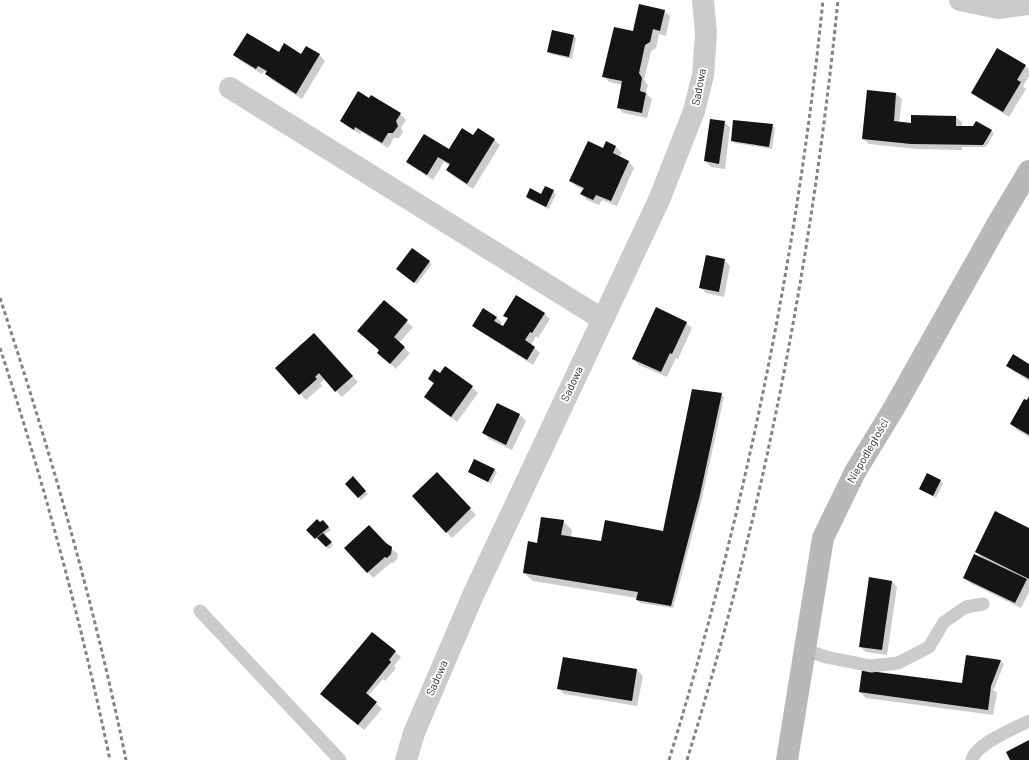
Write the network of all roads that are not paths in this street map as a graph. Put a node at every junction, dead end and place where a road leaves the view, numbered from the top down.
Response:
1 (703, 0) edge
2 (960, 0) edge
3 (1029, 4) edge
4 (230, 88) dead end
5 (1029, 171) edge
6 (602, 319) junction
7 (983, 604) dead end
8 (200, 611) dead end
9 (805, 650) junction
10 (1029, 721) edge
11 (340, 760) edge
12 (406, 760) edge
13 (788, 760) edge
14 (972, 760) edge

1 - 6 street, Sadowa
2 - 3 street
4 - 6 street
5 - 9 street, Niepodległości
6 - 12 street, Sadowa
7 - 9 lane
8 - 11 lane
9 - 13 street, Niepodległości
10 - 14 lane

